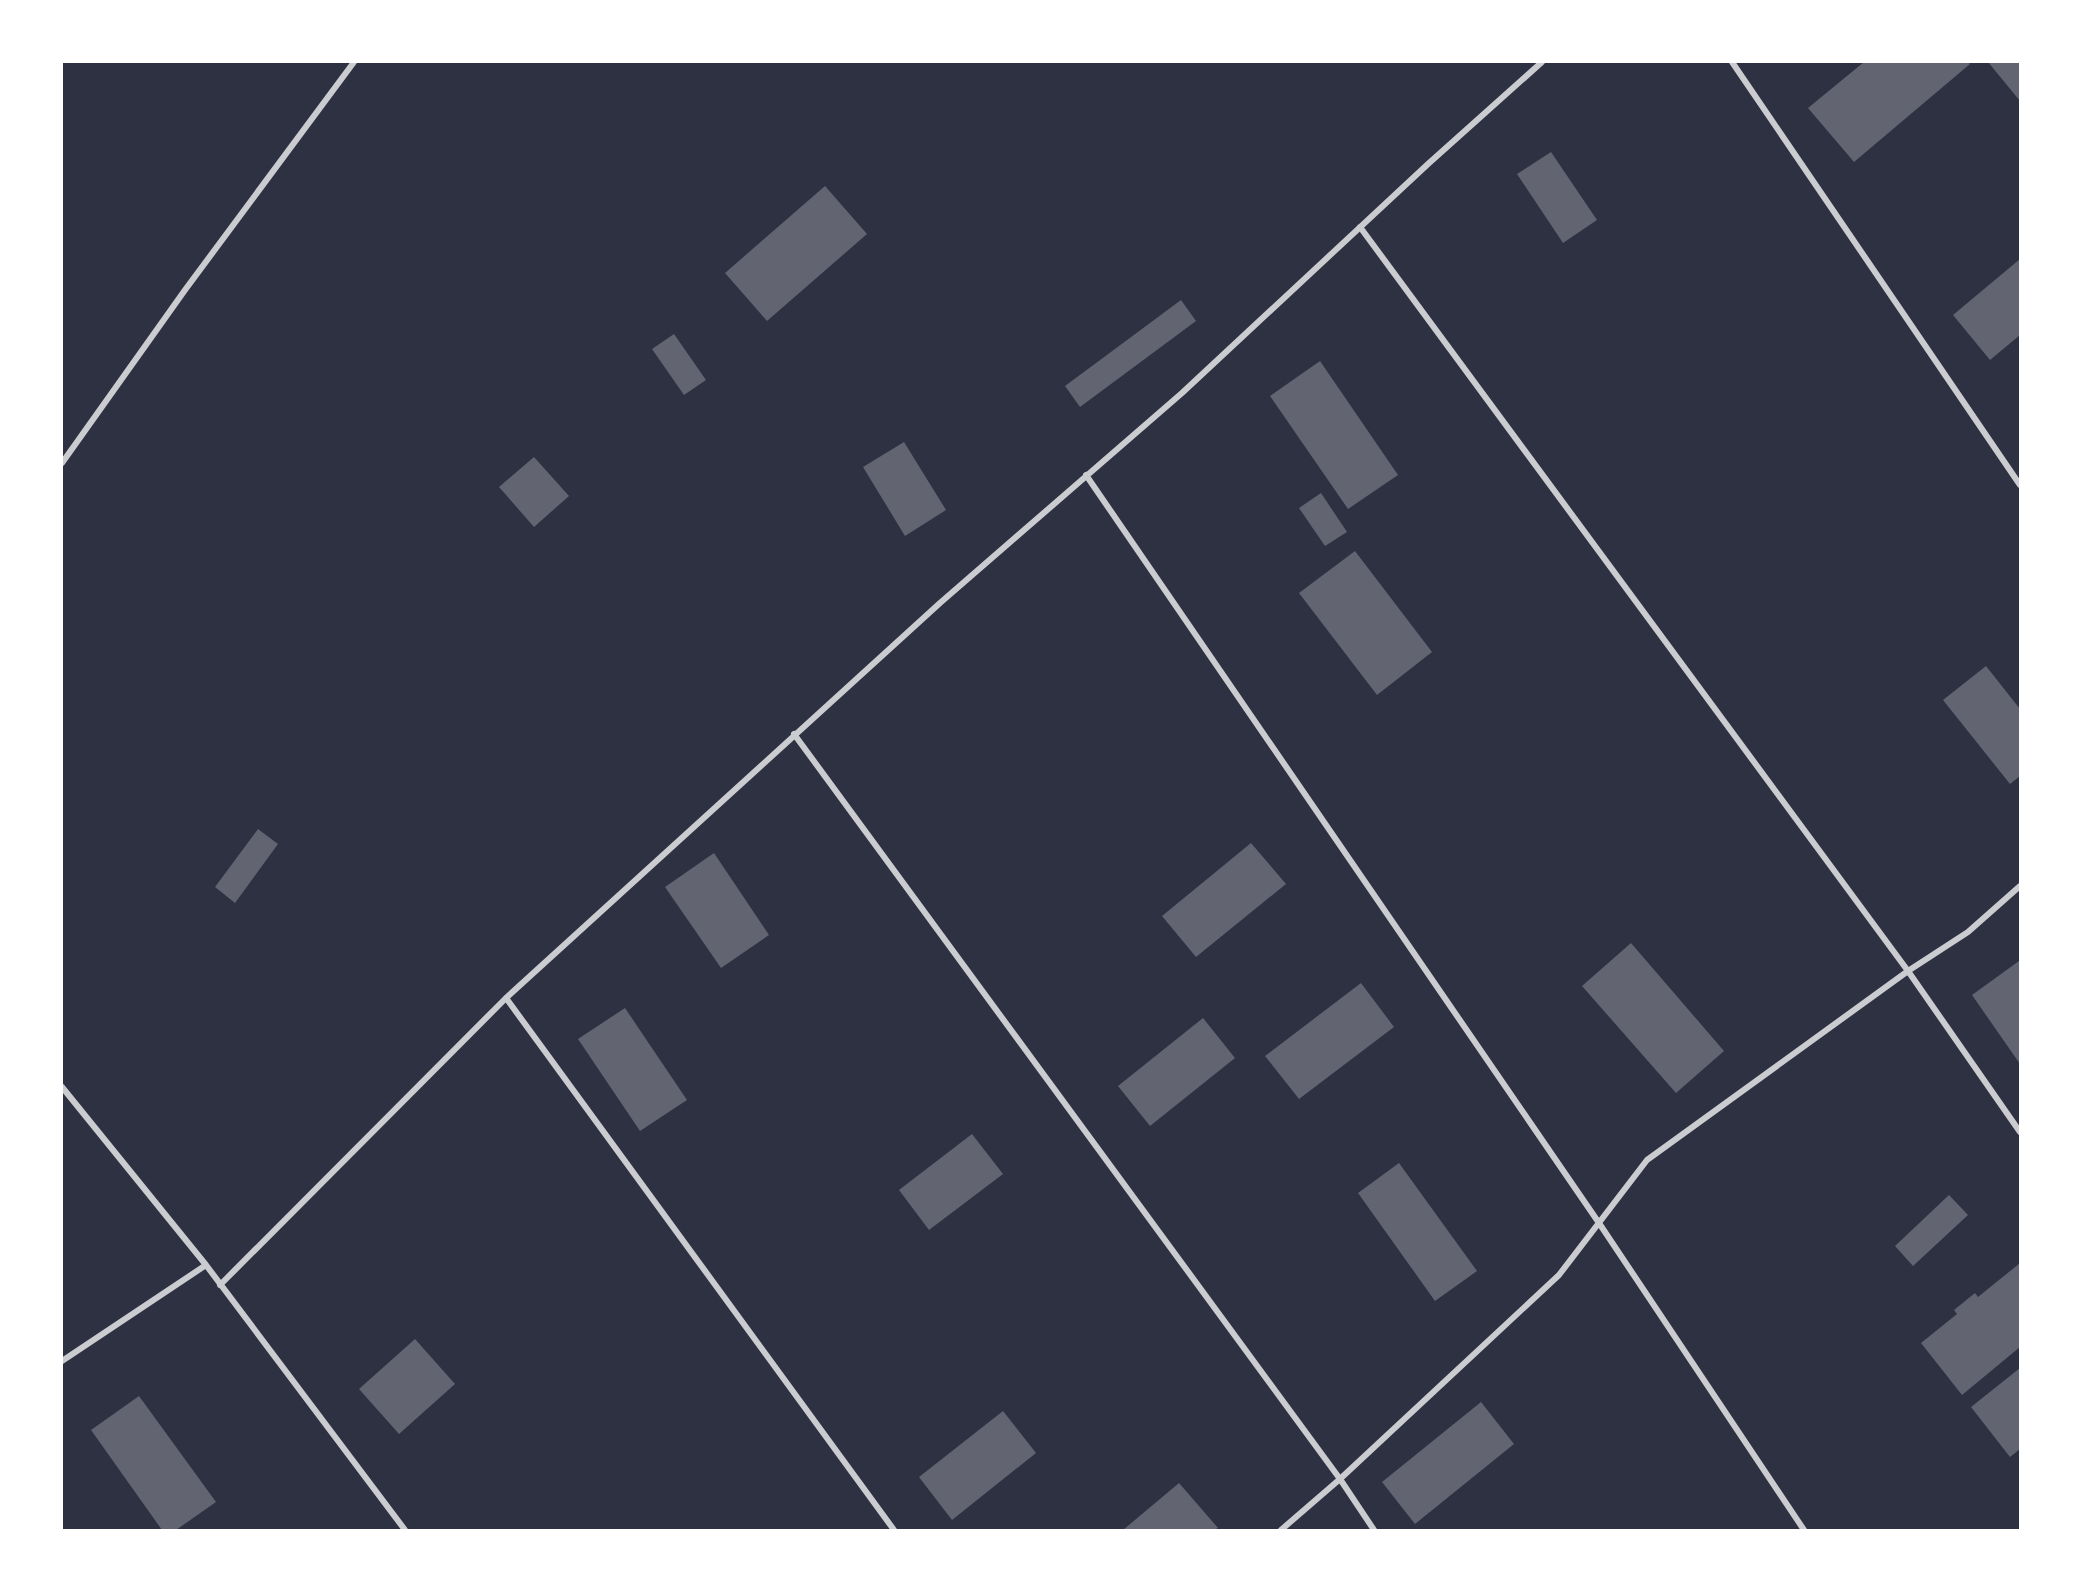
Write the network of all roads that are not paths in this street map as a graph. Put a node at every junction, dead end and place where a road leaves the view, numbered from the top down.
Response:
1 (354, 62) edge
2 (1542, 62) edge
3 (1732, 62) edge
4 (1360, 227) junction
5 (62, 463) edge
6 (1086, 475) junction
7 (2020, 485) edge
8 (794, 734) junction
9 (2020, 886) edge
10 (1908, 971) junction
11 (506, 998) junction
12 (62, 1087) edge
13 (2020, 1132) edge
14 (1599, 1223) junction
15 (206, 1265) junction
16 (220, 1285) junction
17 (62, 1361) edge
18 (1340, 1479) junction
19 (405, 1530) edge
20 (894, 1530) edge
21 (1281, 1530) edge
22 (1374, 1530) edge
23 (1804, 1530) edge

1 - 5 street
2 - 4 street
3 - 7 street
4 - 6 street
4 - 10 street
6 - 8 street
6 - 14 street
8 - 11 street
8 - 18 street
9 - 10 street
10 - 13 street
10 - 14 street
11 - 16 street
11 - 20 street
12 - 15 street
14 - 18 street
14 - 23 street
15 - 16 street
15 - 17 street
16 - 19 street
18 - 21 street
18 - 22 street

